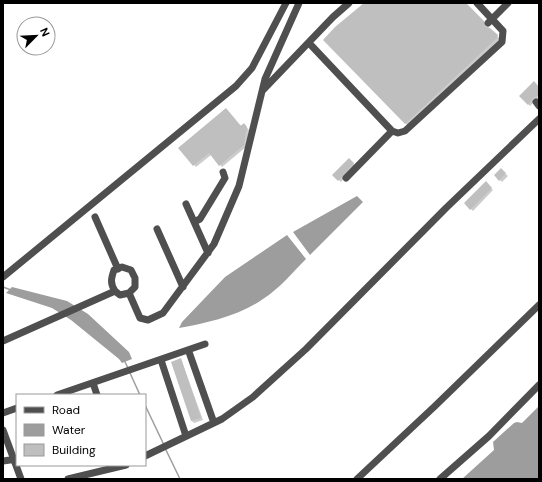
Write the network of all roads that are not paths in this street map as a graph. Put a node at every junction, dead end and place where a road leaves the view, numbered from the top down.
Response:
1 (286, 3) edge
2 (299, 3) edge
3 (349, 3) edge
4 (476, 3) edge
5 (508, 3) edge
6 (490, 21) junction
7 (309, 43) junction
8 (262, 91) junction
9 (539, 119) edge
10 (392, 131) junction
11 (223, 172) dead end
12 (346, 178) dead end
13 (186, 204) dead end
14 (95, 217) dead end
15 (194, 222) junction
16 (157, 229) dead end
17 (208, 253) junction
18 (118, 269) junction
19 (3, 277) edge
20 (183, 287) junction
21 (115, 291) junction
22 (129, 293) junction
23 (539, 305) edge
24 (3, 341) edge
25 (205, 344) dead end
26 (189, 352) dead end
27 (161, 360) junction
28 (93, 383) junction
29 (539, 386) edge
30 (60, 394) edge
31 (97, 394) edge
32 (16, 408) edge
33 (3, 413) edge
34 (214, 423) junction
35 (3, 430) edge
36 (186, 436) junction
37 (146, 456) edge
38 (16, 460) edge
39 (3, 461) edge
40 (18, 466) edge
41 (120, 466) edge
42 (21, 479) edge
43 (68, 479) edge
44 (357, 479) edge
45 (440, 479) edge

1 - 19 street
2 - 8 street
3 - 7 street
4 - 6 street
5 - 6 street
6 - 10 street
7 - 8 street
7 - 10 street
8 - 17 street
9 - 34 street
10 - 12 street
11 - 15 street
13 - 15 street
14 - 18 street
15 - 17 street
16 - 20 street
17 - 20 street
18 - 21 street
18 - 22 street
20 - 22 street
21 - 22 street
21 - 24 street
23 - 44 street
25 - 27 street
26 - 34 street
27 - 28 street
27 - 36 street
28 - 30 street
28 - 31 street
29 - 45 street
32 - 33 street
34 - 36 street
35 - 38 street
36 - 37 street
38 - 39 street
40 - 42 street
41 - 43 street

